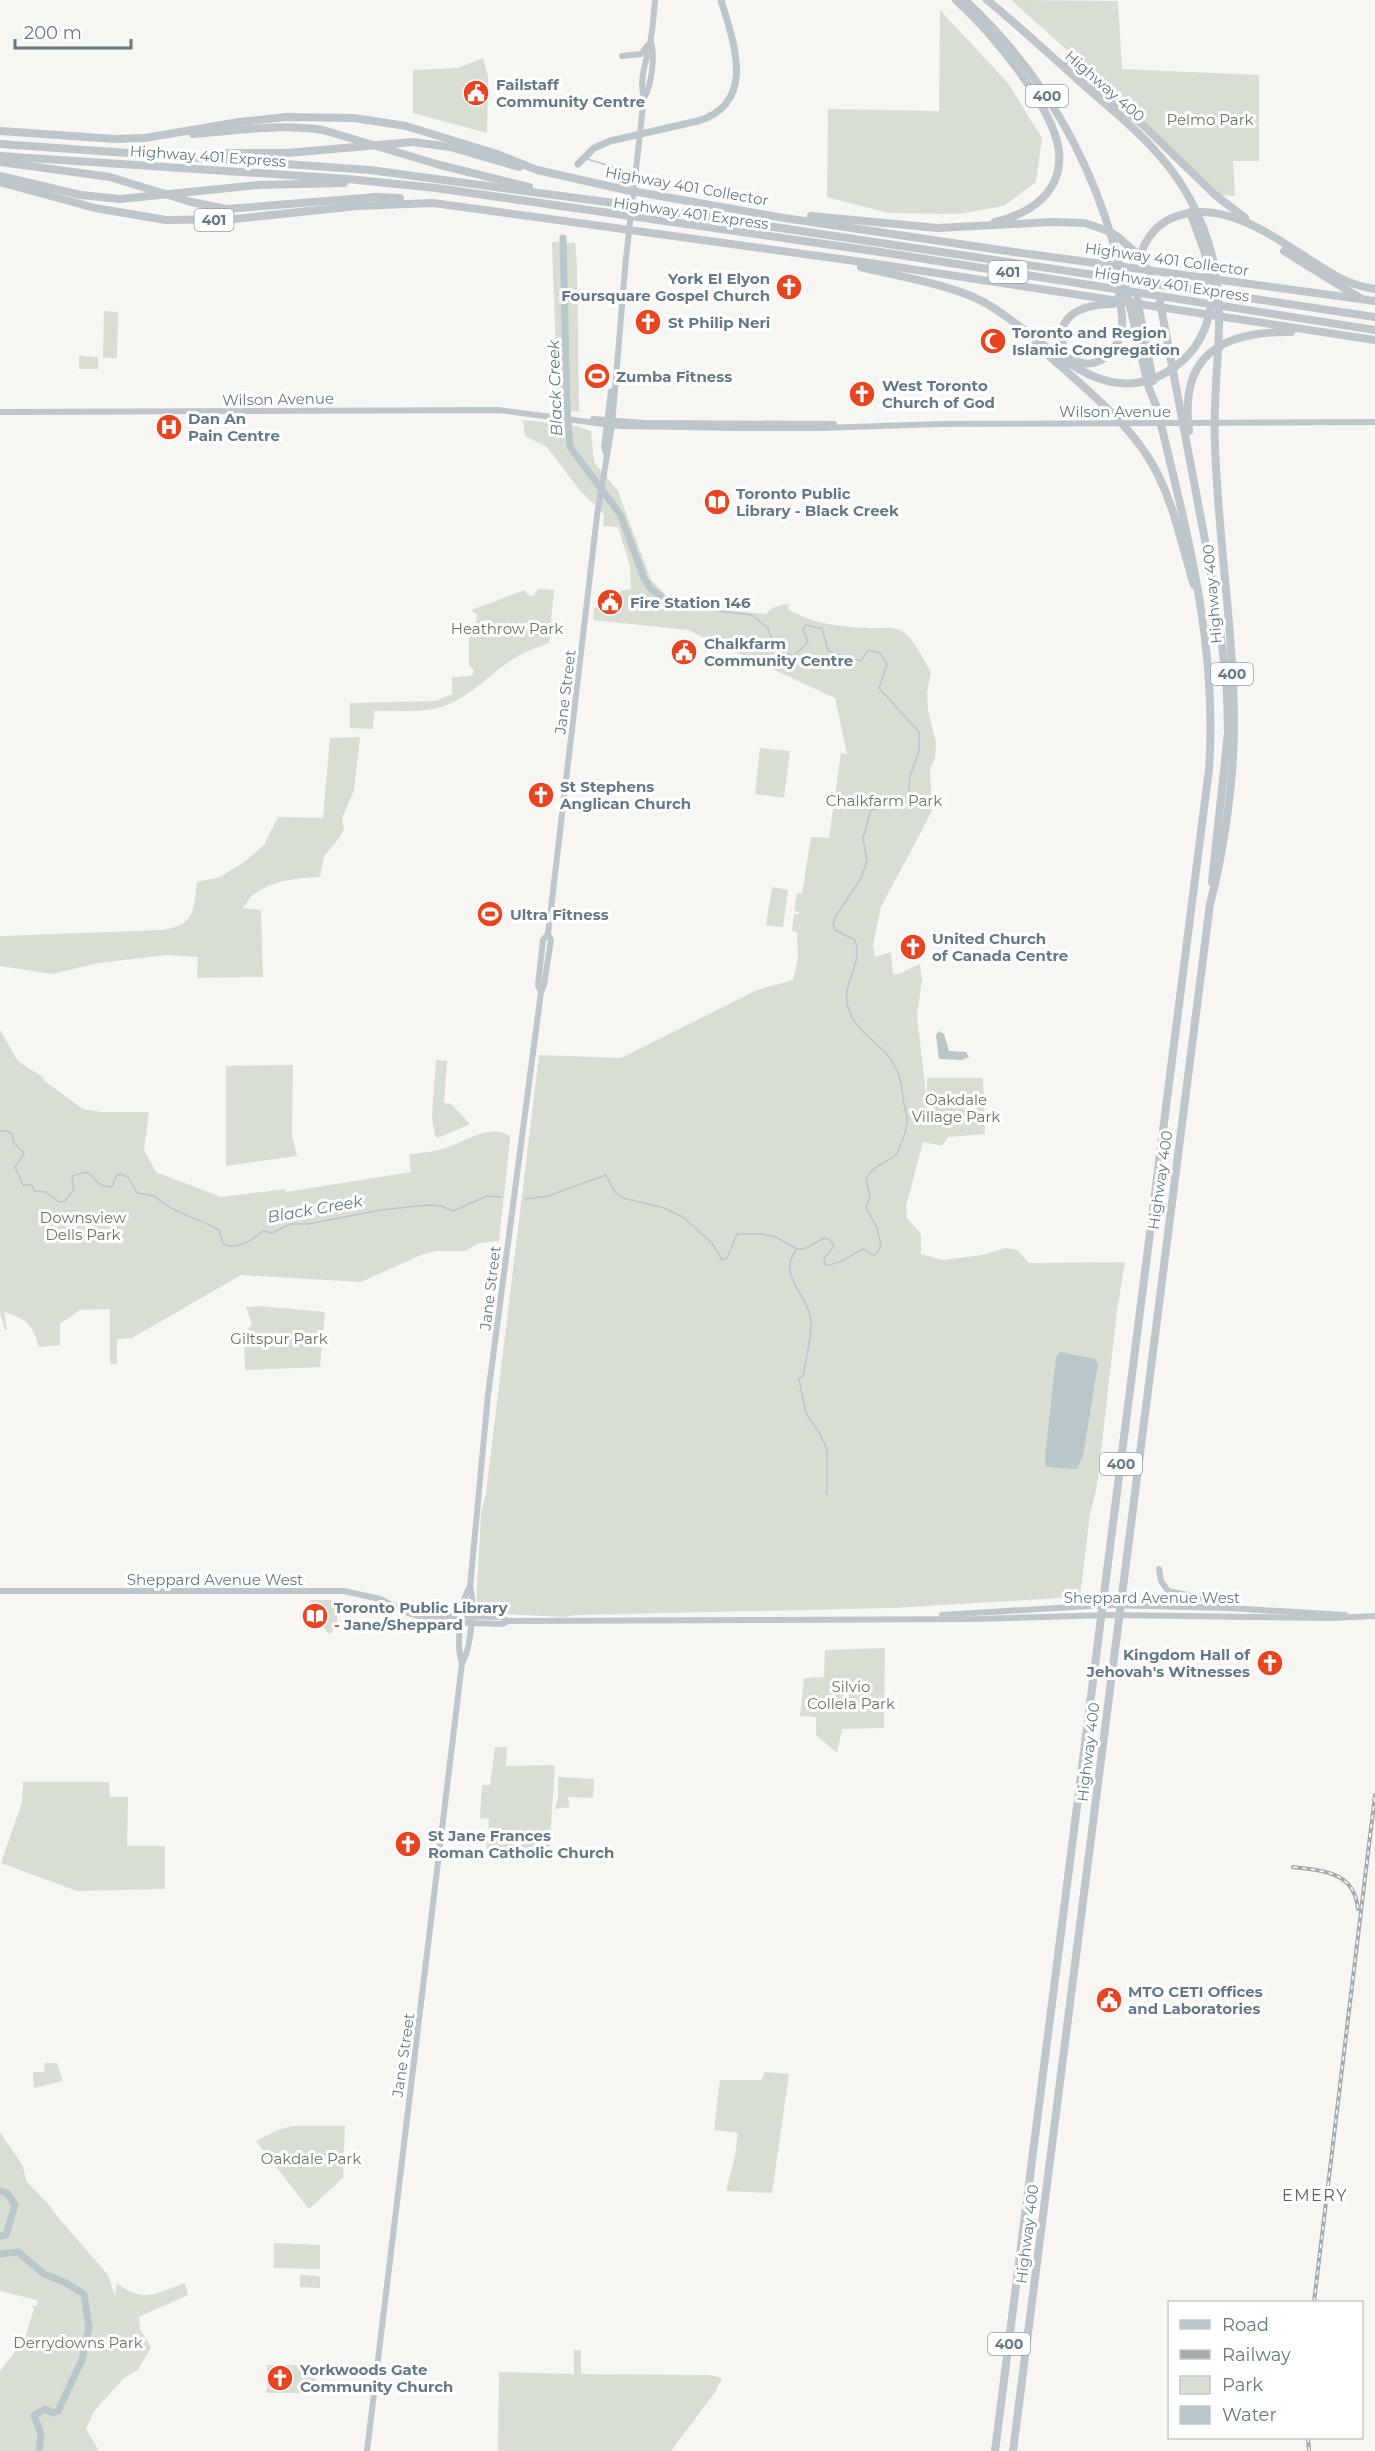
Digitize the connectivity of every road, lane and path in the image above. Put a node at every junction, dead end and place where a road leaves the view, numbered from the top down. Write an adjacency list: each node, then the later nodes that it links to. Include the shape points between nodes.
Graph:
1 (655, 0): 6 (main road, Jane Street)
2 (956, 0): 22 (highway, via 1008,58 1039,103 1059,152 1056,176 1049,191 1031,209)
3 (966, 0): 29 (highway, 400, via 1005,39 1044,90 1073,140 1108,225)
4 (987, 0): 5 (highway, Highway 400 / 400)
5 (1001, 11): 23 (highway, via 1144,126 1223,203); 25 (highway, Highway 400 / 400, via 1153,149 1190,199)
6 (651, 41): 7 (main road, via 641,54); 38 (main road, Jane Street, via 652,60 640,128)
7 (622, 56)
8 (0, 131): 9 (highway, Highway 401 Collector / 401)
9 (145, 138): 14 (highway, Highway 401 Collector / 401, via 286,117 354,118 406,126); 18 (highway, via 303,127)
10 (0, 144): 12 (highway, Highway 401 Express / 401)
11 (0, 156): 17 (highway, Highway 401 Express / 401)
12 (178, 157): 14 (highway, via 413,142 450,147); 18 (highway, Highway 401 Express / 401, via 370,170)
13 (0, 162): 19 (highway, via 110,177 190,202 227,209 376,197)
14 (537, 170): 21 (highway, Highway 401 Collector / 401, via 626,190)
15 (0, 176): 17 (highway, via 81,195 120,199 258,185)
16 (0, 182): 19 (highway, 401, via 95,208 166,220 234,219 357,206)
17 (377, 182): 32 (highway, Highway 401 Express / 401, via 887,253)
18 (552, 194): 30 (highway, Highway 401 Express / 401)
19 (433, 203): 24 (highway, 401)
20 (1200, 212): 23 (highway, via 1235,218); 27 (highway, via 1245,228); 29 (highway, via 1179,215 1157,227 1147,239 1138,262)
21 (766, 213): 22 (highway, via 904,226); 27 (highway, Highway 401 Collector / 401)
22 (984, 227): 35 (highway, via 1085,223 1118,237 1141,259 1155,286)
23 (1285, 245): 26 (highway, via 1343,280)
24 (831, 259): 28 (highway, 401); 31 (highway, via 972,297)
25 (1211, 267): 31 (highway, via 1207,324 1195,348 1179,365 1151,380 1124,384 1102,380 1077,369); 40 (highway, Highway 400 / 400, via 1220,314 1215,443 1234,728 1218,873)
26 (1375, 290)
27 (1375, 303)
28 (1144, 305): 29 (highway, via 1098,305 1077,311 1063,328 1065,352 1083,363 1103,360 1117,345); 33 (highway, 401)
29 (1131, 315): 39 (highway, Highway 400 / 400, via 1157,408)
30 (1375, 317)
31 (1011, 321): 39 (highway, via 1132,436 1160,478)
32 (1375, 330)
33 (1323, 334): 34 (highway, 401); 35 (highway, via 1257,333 1222,344 1198,367)
34 (1375, 340)
35 (1183, 408): 40 (highway, via 1222,644 1228,733)
36 (0, 412): 38 (main road, Wilson Avenue, via 498,410)
37 (1375, 422): 38 (main road, Wilson Avenue, via 855,426)
38 (609, 423): 42 (main road, Jane Street, via 549,934 543,939 538,985 541,992 488,1395)
39 (1202, 609): 52 (highway, Highway 400 / 400, via 1211,690 1209,769)
40 (1210, 904): 53 (highway, Highway 400 / 400)
41 (1159, 1569): 44 (main road, via 1161,1581 1170,1592 1208,1599)
42 (470, 1587): 48 (main road, Jane Street, via 465,1594); 49 (main road, Jane Street)
43 (0, 1591): 48 (main road, Sheppard Avenue West, via 339,1591 380,1599 425,1619 436,1616)
44 (1228, 1608): 45 (main road, Sheppard Avenue West); 47 (main road, Sheppard Avenue West, via 1079,1606)
45 (1354, 1616): 46 (main road, Sheppard Avenue West); 47 (main road, Sheppard Avenue West)
46 (1375, 1616)
47 (914, 1618): 49 (main road, Sheppard Avenue West)
48 (462, 1620): 49 (main road, Sheppard Avenue West); 50 (main road, Jane Street, via 458,1654)
49 (471, 1620): 50 (main road, Jane Street)
50 (462, 1663): 51 (main road, Jane Street)
51 (367, 2451)
52 (995, 2451)
53 (1013, 2451)

